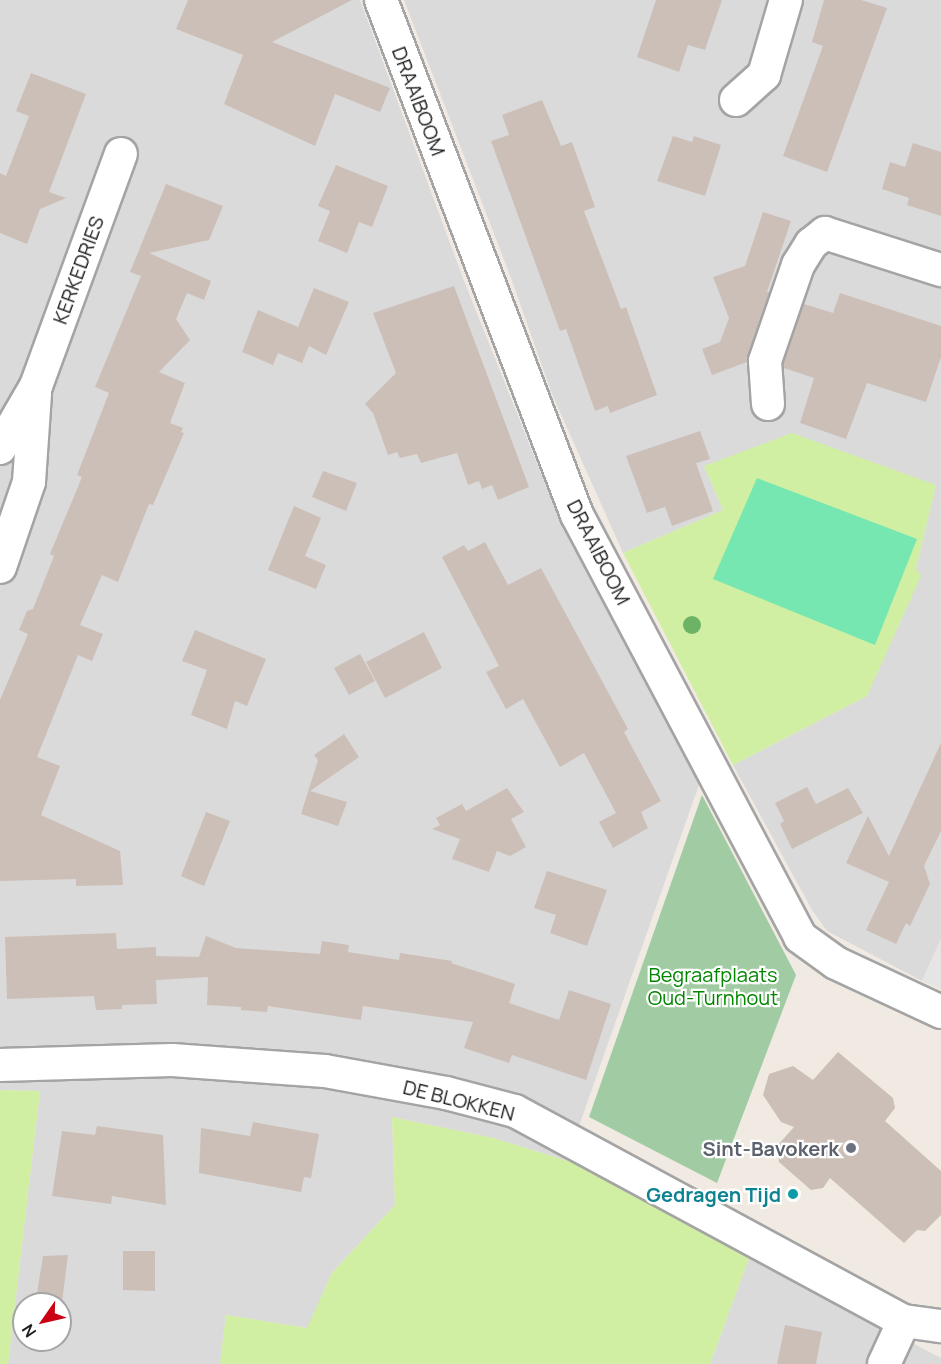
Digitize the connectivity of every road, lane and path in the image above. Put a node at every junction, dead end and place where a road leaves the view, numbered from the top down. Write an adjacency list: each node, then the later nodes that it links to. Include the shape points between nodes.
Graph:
1 (381, 0): 10 (street, DRAAIBOOM, via 577,514 800,937 836,963)
2 (786, 0): 3 (street, via 764,75)
3 (736, 100)
4 (121, 154): 6 (street, KERKEDRIES)
5 (941, 270): 7 (street, via 825,233 798,265 765,361)
6 (36, 386): 8 (street, KERKEDRIES); 9 (street, KERKEDRIES, via 29,482)
7 (768, 404)
8 (0, 447)
9 (0, 567)
10 (941, 1012)
11 (0, 1065): 12 (street, DE BLOKKEN, via 172,1060 325,1071 446,1093 514,1111)
12 (904, 1321): 13 (street); 14 (street)
13 (941, 1326)
14 (884, 1364)

